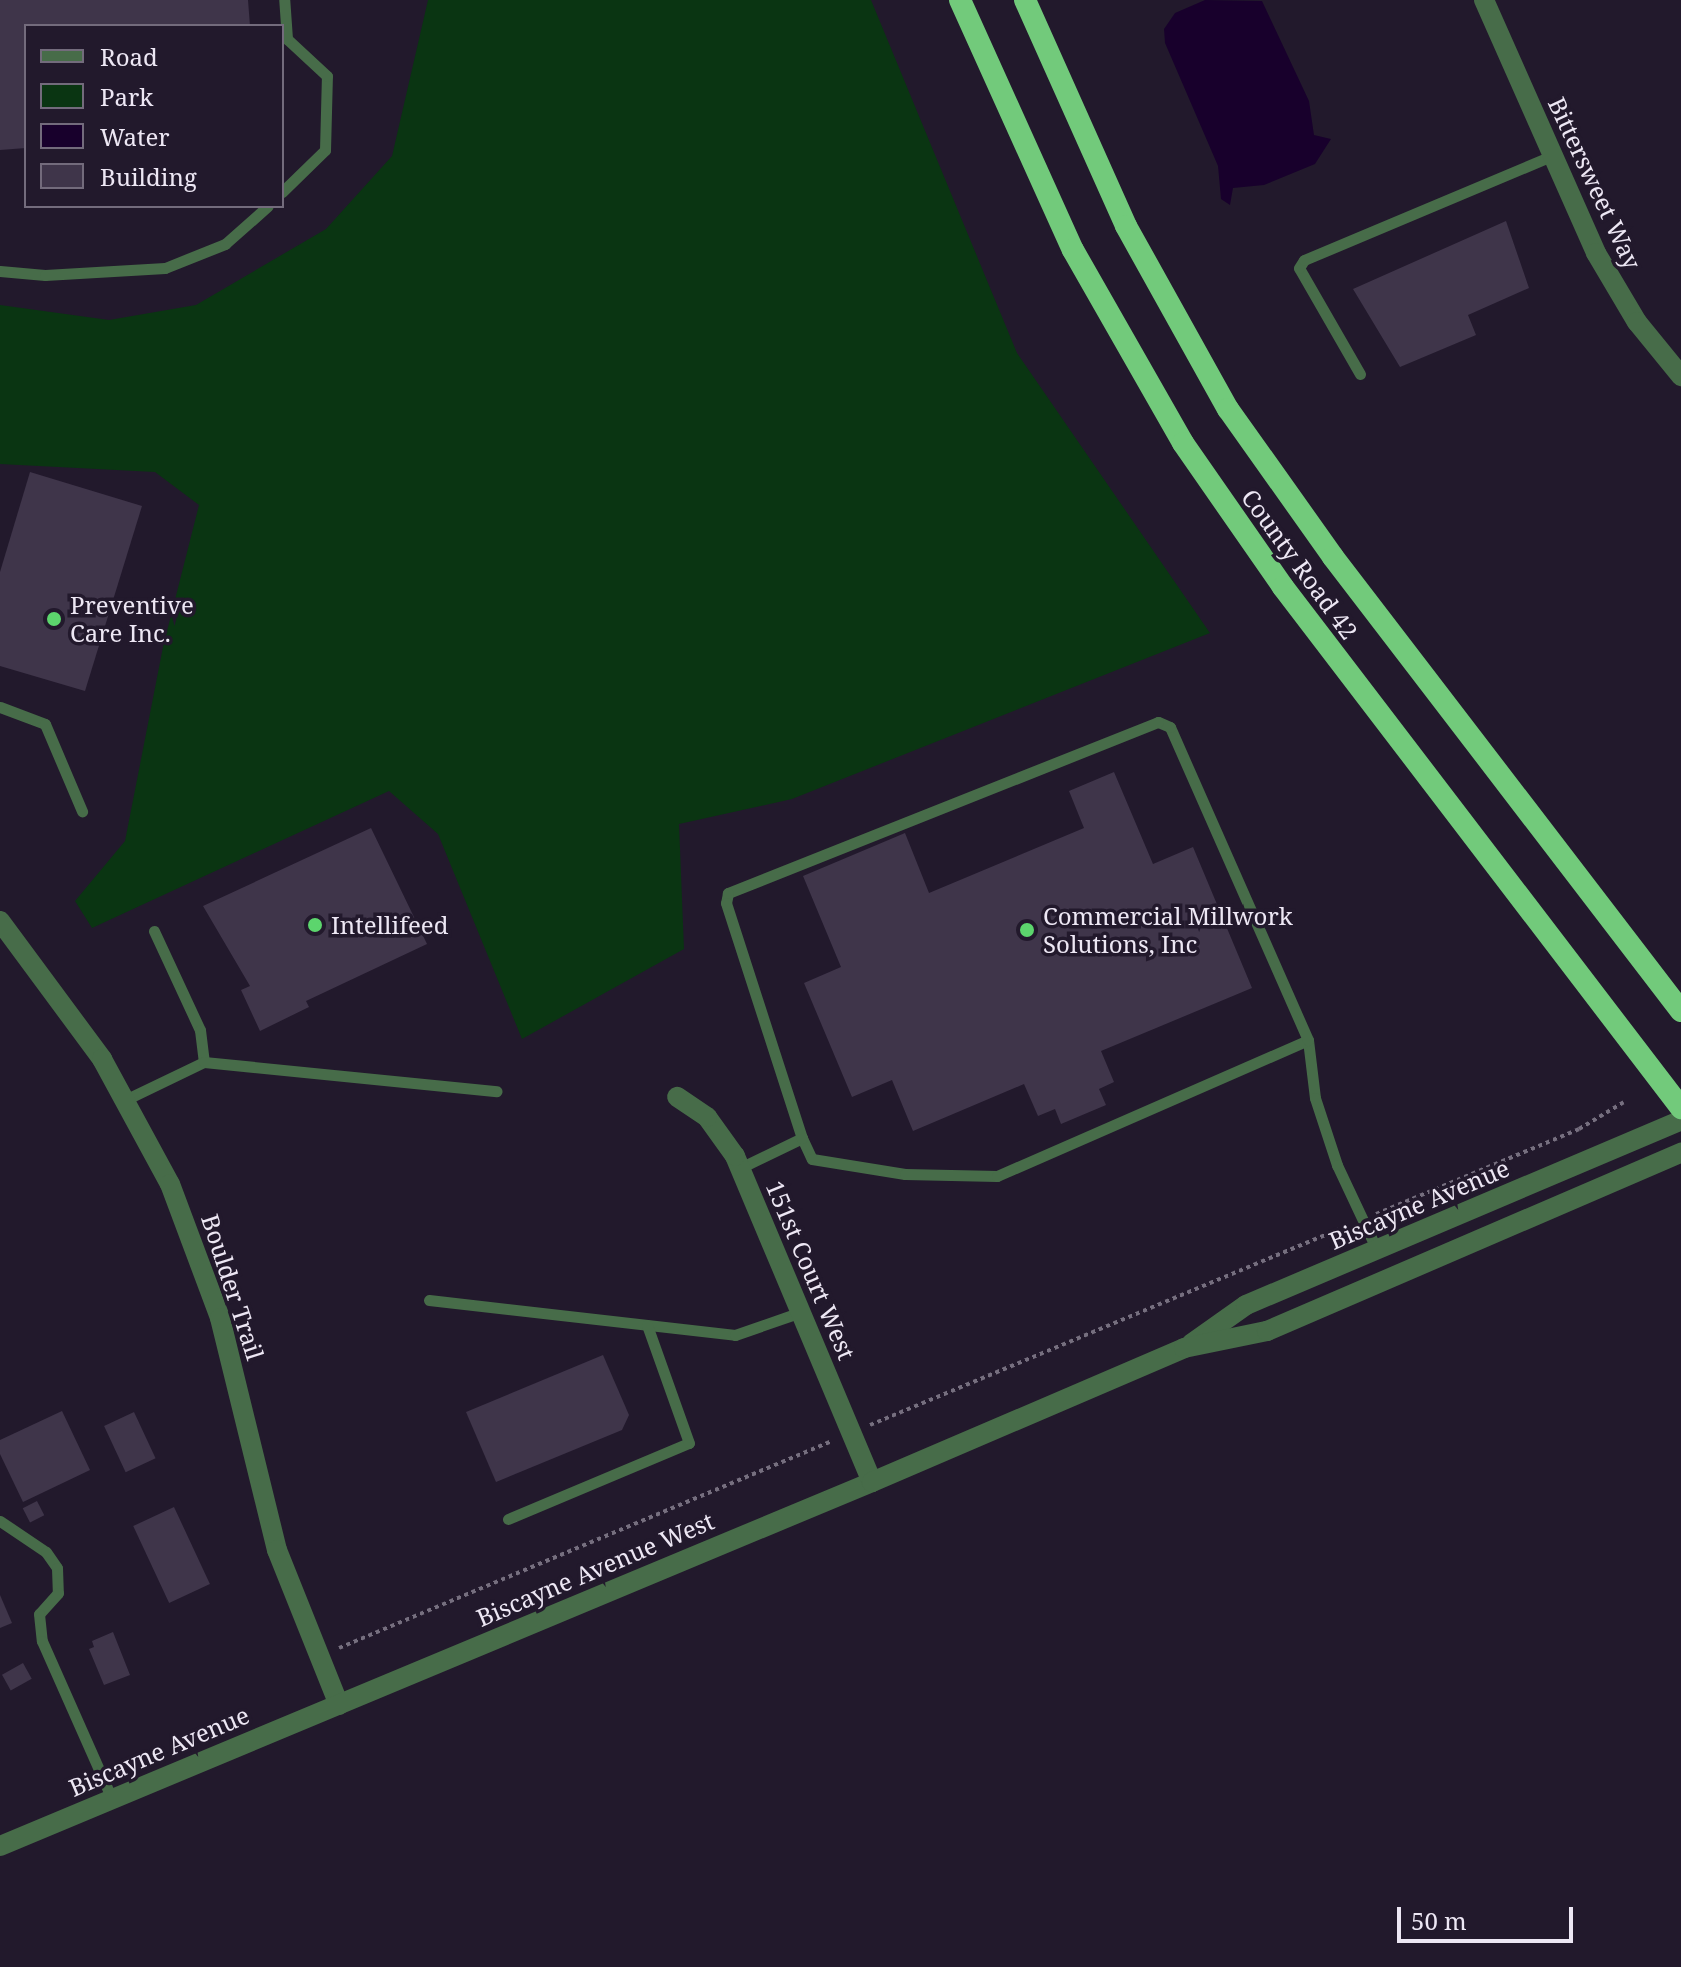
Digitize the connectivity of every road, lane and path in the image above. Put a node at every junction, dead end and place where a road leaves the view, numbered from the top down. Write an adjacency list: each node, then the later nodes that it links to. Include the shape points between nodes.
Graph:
1 (284, 0): 6 (lane, via 287,39 327,76 325,150)
2 (960, 0): 22 (highway, County Road 42, via 1073,250 1183,443 1293,600)
3 (1025, 0): 15 (highway, County Road 42, via 1126,226 1228,409 1333,557)
4 (1484, 0): 5 (street, Bittersweet Way)
5 (1552, 156): 9 (lane, via 1304,260 1299,268); 10 (street, Bittersweet Way, via 1609,278)
6 (284, 190)
7 (266, 208): 8 (lane, via 225,244 165,268 45,275)
8 (0, 271)
9 (1360, 374)
10 (1681, 376)
11 (0, 707): 12 (lane, via 45,724)
12 (82, 811)
13 (0, 921): 20 (street, Boulder Trail)
14 (154, 931): 17 (lane, via 200,1030)
15 (1681, 1011)
16 (1308, 1040): 24 (lane, via 997,1176 905,1174 812,1159); 24 (lane, via 1170,727 1158,722 728,893 726,903); 27 (lane, via 1315,1098 1337,1165)
17 (204, 1062): 18 (lane); 20 (lane)
18 (497, 1091)
19 (677, 1097): 26 (street, 151st Court West, via 707,1117)
20 (127, 1099): 37 (street, Boulder Trail, via 206,1272 277,1550)
21 (1624, 1102): 27 (path, via 1579,1129)
22 (1681, 1108)
23 (1681, 1120): 28 (street, Biscayne Avenue)
24 (802, 1138): 26 (lane)
25 (1681, 1153): 32 (street, Biscayne Avenue, via 1267,1331)
26 (740, 1168): 30 (street, 151st Court West)
27 (1365, 1219): 28 (lane); 33 (path)
28 (1377, 1250): 32 (street, Biscayne Avenue, via 1246,1305)
29 (429, 1300): 31 (lane)
30 (801, 1312): 31 (lane, via 735,1335); 33 (street, 151st Court West)
31 (647, 1325): 35 (lane, via 689,1443)
32 (1184, 1348): 34 (street, Biscayne Avenue)
33 (852, 1433): 34 (street, 151st Court West); 37 (path)
34 (872, 1482): 38 (street, Biscayne Avenue West)
35 (508, 1519)
36 (0, 1521): 39 (lane, via 46,1552 57,1568 58,1593 39,1614 42,1641)
37 (318, 1656): 38 (street, Boulder Trail)
38 (339, 1705): 39 (street, Biscayne Avenue)
39 (112, 1799): 40 (street, Biscayne Avenue)
40 (0, 1846)

